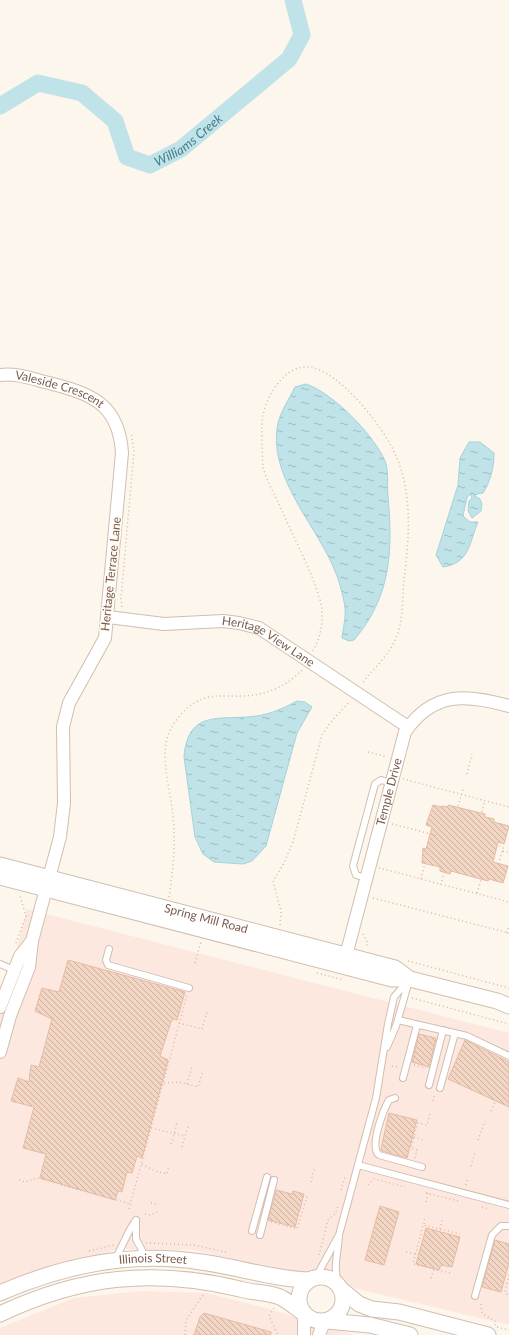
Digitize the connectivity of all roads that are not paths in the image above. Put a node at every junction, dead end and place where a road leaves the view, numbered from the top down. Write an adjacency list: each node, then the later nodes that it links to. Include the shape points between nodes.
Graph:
1 (0, 375): 2 (street, Valeside Crescent, via 26,376 78,390 96,400)
2 (114, 417): 3 (street, Heritage Terrace Lane, via 121,435 122,453)
3 (108, 617): 5 (street, Heritage View Lane, via 164,624 239,623 259,628); 8 (street, Heritage Terrace Lane, via 105,638 69,703 63,727 64,815)
4 (509, 706): 5 (street, Temple Drive, via 481,699 454,698 430,706)
5 (408, 727): 11 (street, Temple Drive, via 401,744)
6 (0, 864): 8 (street, Spring Mill Road)
7 (0, 877): 8 (street, Spring Mill Road)
8 (48, 883): 9 (street, Heritage Terrace Lane); 11 (street, Spring Mill Road)
9 (32, 941): 13 (street, via 20,956); 22 (street, via 29,967 10,1016)
10 (109, 948): 15 (lane, via 106,960 108,965)
11 (345, 960): 14 (street, Spring Mill Road, via 392,978)
12 (0, 964): 13 (lane)
13 (14, 970): 17 (street)
14 (410, 979): 16 (street, Spring Mill Road); 18 (lane); 23 (lane, via 394,997)
15 (188, 990)
16 (509, 1006)
17 (0, 1007)
18 (398, 1020): 19 (lane); 23 (lane)
19 (417, 1025): 20 (lane); 25 (lane)
20 (443, 1030): 21 (lane); 26 (lane)
21 (455, 1033): 24 (lane); 27 (lane)
22 (0, 1052)
23 (384, 1054): 29 (lane, via 376,1098)
24 (509, 1056)
25 (403, 1078)
26 (429, 1085)
27 (440, 1088)
28 (395, 1098): 30 (lane, via 389,1100 384,1110 374,1145 376,1152)
29 (358, 1165): 33 (lane); 37 (lane)
30 (422, 1167)
31 (267, 1177): 35 (lane)
32 (274, 1180): 36 (lane)
33 (509, 1205)
34 (509, 1226): 43 (lane, via 501,1226 492,1235)
35 (252, 1231)
36 (260, 1235)
37 (339, 1235): 40 (lane); 41 (lane, via 339,1247 334,1263)
38 (146, 1258): 39 (street, Illinois Street); 39 (lane, via 136,1239 136,1220 128,1230); 40 (street, Illinois Street, via 188,1260 287,1279)
39 (115, 1260): 42 (street, Illinois Street, via 44,1275)
40 (312, 1278): 41 (street, via 328,1278); 44 (street, via 300,1291 299,1305)
41 (340, 1287): 46 (street, via 343,1302 341,1309); 47 (street, via 360,1304 372,1309)
42 (0, 1292)
43 (475, 1296)
44 (303, 1313): 45 (street, Illinois Street, via 281,1297 202,1281 152,1277 108,1280 61,1289); 46 (street); 48 (street)
45 (0, 1314)
46 (323, 1326): 49 (street, via 370,1325)
47 (492, 1331)
48 (304, 1335)
49 (410, 1335)

